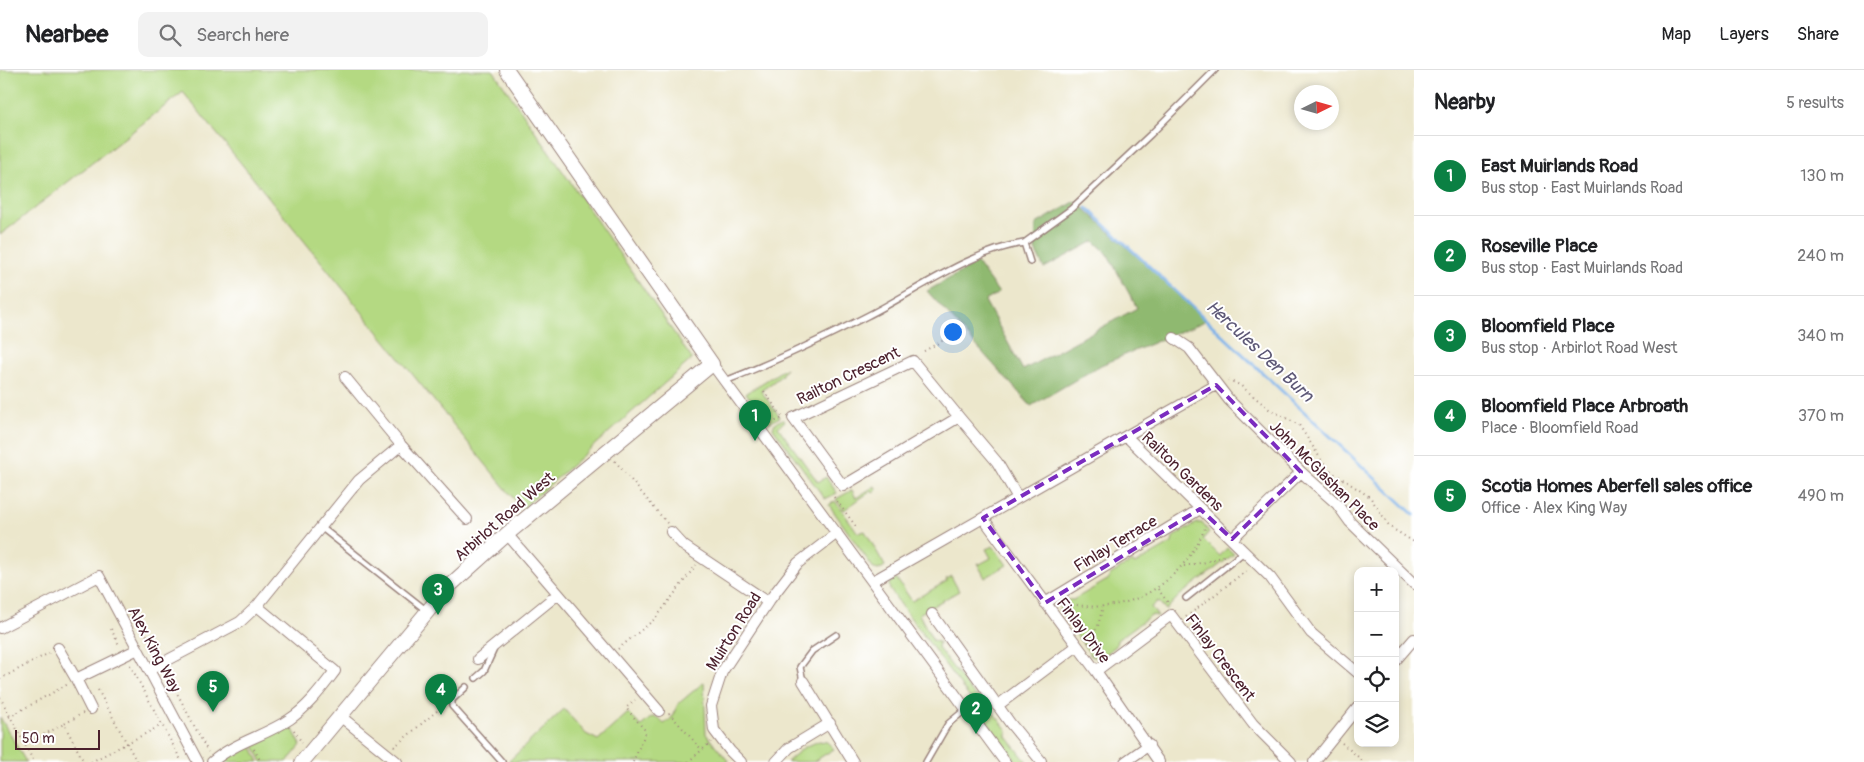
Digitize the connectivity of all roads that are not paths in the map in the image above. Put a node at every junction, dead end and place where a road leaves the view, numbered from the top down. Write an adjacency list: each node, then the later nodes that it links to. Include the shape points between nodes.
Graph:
1 (507, 70): 6 (main road)
2 (1215, 70): 3 (lane, via 1071,209)
3 (1024, 243): 4 (lane); 8 (lane, via 1007,246 934,278 867,316)
4 (1030, 262)
5 (1174, 338): 9 (street, John McGlashan Place, via 1189,348)
6 (712, 364): 8 (street); 21 (main road, Arbirlot Road West)
7 (345, 378): 12 (street)
8 (725, 380): 20 (street)
9 (1216, 384): 11 (street); 13 (street, John McGlashan Place)
10 (959, 417): 10 (street, Railton Crescent, via 842,486 793,418 913,361); 14 (street, Railton Crescent, via 997,462)
11 (1126, 436): 14 (street, Railton Gardens); 15 (street, Railton Gardens)
12 (401, 445): 17 (street); 18 (street, via 359,480)
13 (1301, 472): 22 (street); 24 (street, John McGlashan Place, via 1337,504 1350,522)
14 (1018, 498): 16 (street, Railton Gardens)
15 (1200, 509): 22 (street, Railton Gardens); 28 (street, Finlay Terrace)
16 (983, 518): 23 (street, Railton Gardens); 28 (street, Finlay Drive)
17 (467, 519)
18 (322, 528): 29 (street); 30 (lane)
19 (671, 532): 27 (street, via 684,546)
20 (837, 533): 23 (street); 27 (street, Muirton Road, via 798,564)
21 (507, 534): 25 (street); 30 (main road, Arbirlot Road West, via 447,588)
22 (1238, 546): 26 (lane); 42 (street, Railton Gardens, via 1270,577 1311,634)
23 (873, 581): 50 (street)
24 (1414, 584)
25 (558, 594): 35 (street); 51 (street)
26 (1186, 598)
27 (768, 602): 62 (street, Muirton Road, via 722,672 711,706 714,730)
28 (1045, 603): 37 (street, Finlay Drive)
29 (257, 606): 41 (street, via 240,622); 57 (street, via 335,671 310,704 289,720 228,748)
30 (428, 611): 53 (main road, Arbirlot Road West)
31 (932, 614): 48 (street)
32 (0, 628): 38 (street, Alex King Way, via 99,576)
33 (836, 635): 46 (lane, via 804,658 800,667)
34 (1414, 639): 39 (street)
35 (496, 644): 40 (street); 44 (lane, via 484,671)
36 (58, 648): 45 (street)
37 (1078, 648): 43 (street, Finlay Drive); 48 (street)
38 (138, 649): 41 (street, Alex King Way); 45 (street)
39 (1398, 657)
40 (478, 658)
41 (149, 670): 59 (street, Alex King Way)
42 (1354, 670)
43 (1096, 671): 55 (street, Finlay Drive); 69 (street, Finlay Crescent, via 1171,615 1253,724)
44 (476, 678)
45 (76, 679): 49 (street)
46 (803, 681): 54 (street)
47 (466, 687): 61 (lane, via 451,703)
48 (997, 706): 58 (street)
49 (91, 709)
50 (966, 709): 65 (lane, via 948,724); 66 (street)
51 (659, 712)
52 (1354, 712): 70 (street)
53 (340, 716): 56 (main road, Arbirlot Road West); 60 (street)
54 (830, 723): 63 (street, via 789,748); 64 (street)
55 (1149, 745): 67 (street); 68 (street, Finlay Drive)
56 (306, 757)
57 (213, 761)
58 (1041, 761)
59 (198, 762)
60 (397, 762)
61 (502, 762)
62 (741, 762)
63 (776, 762)
64 (853, 762)
65 (926, 762)
66 (1005, 762)
67 (1125, 762)
68 (1159, 762)
69 (1291, 762)
70 (1314, 762)

